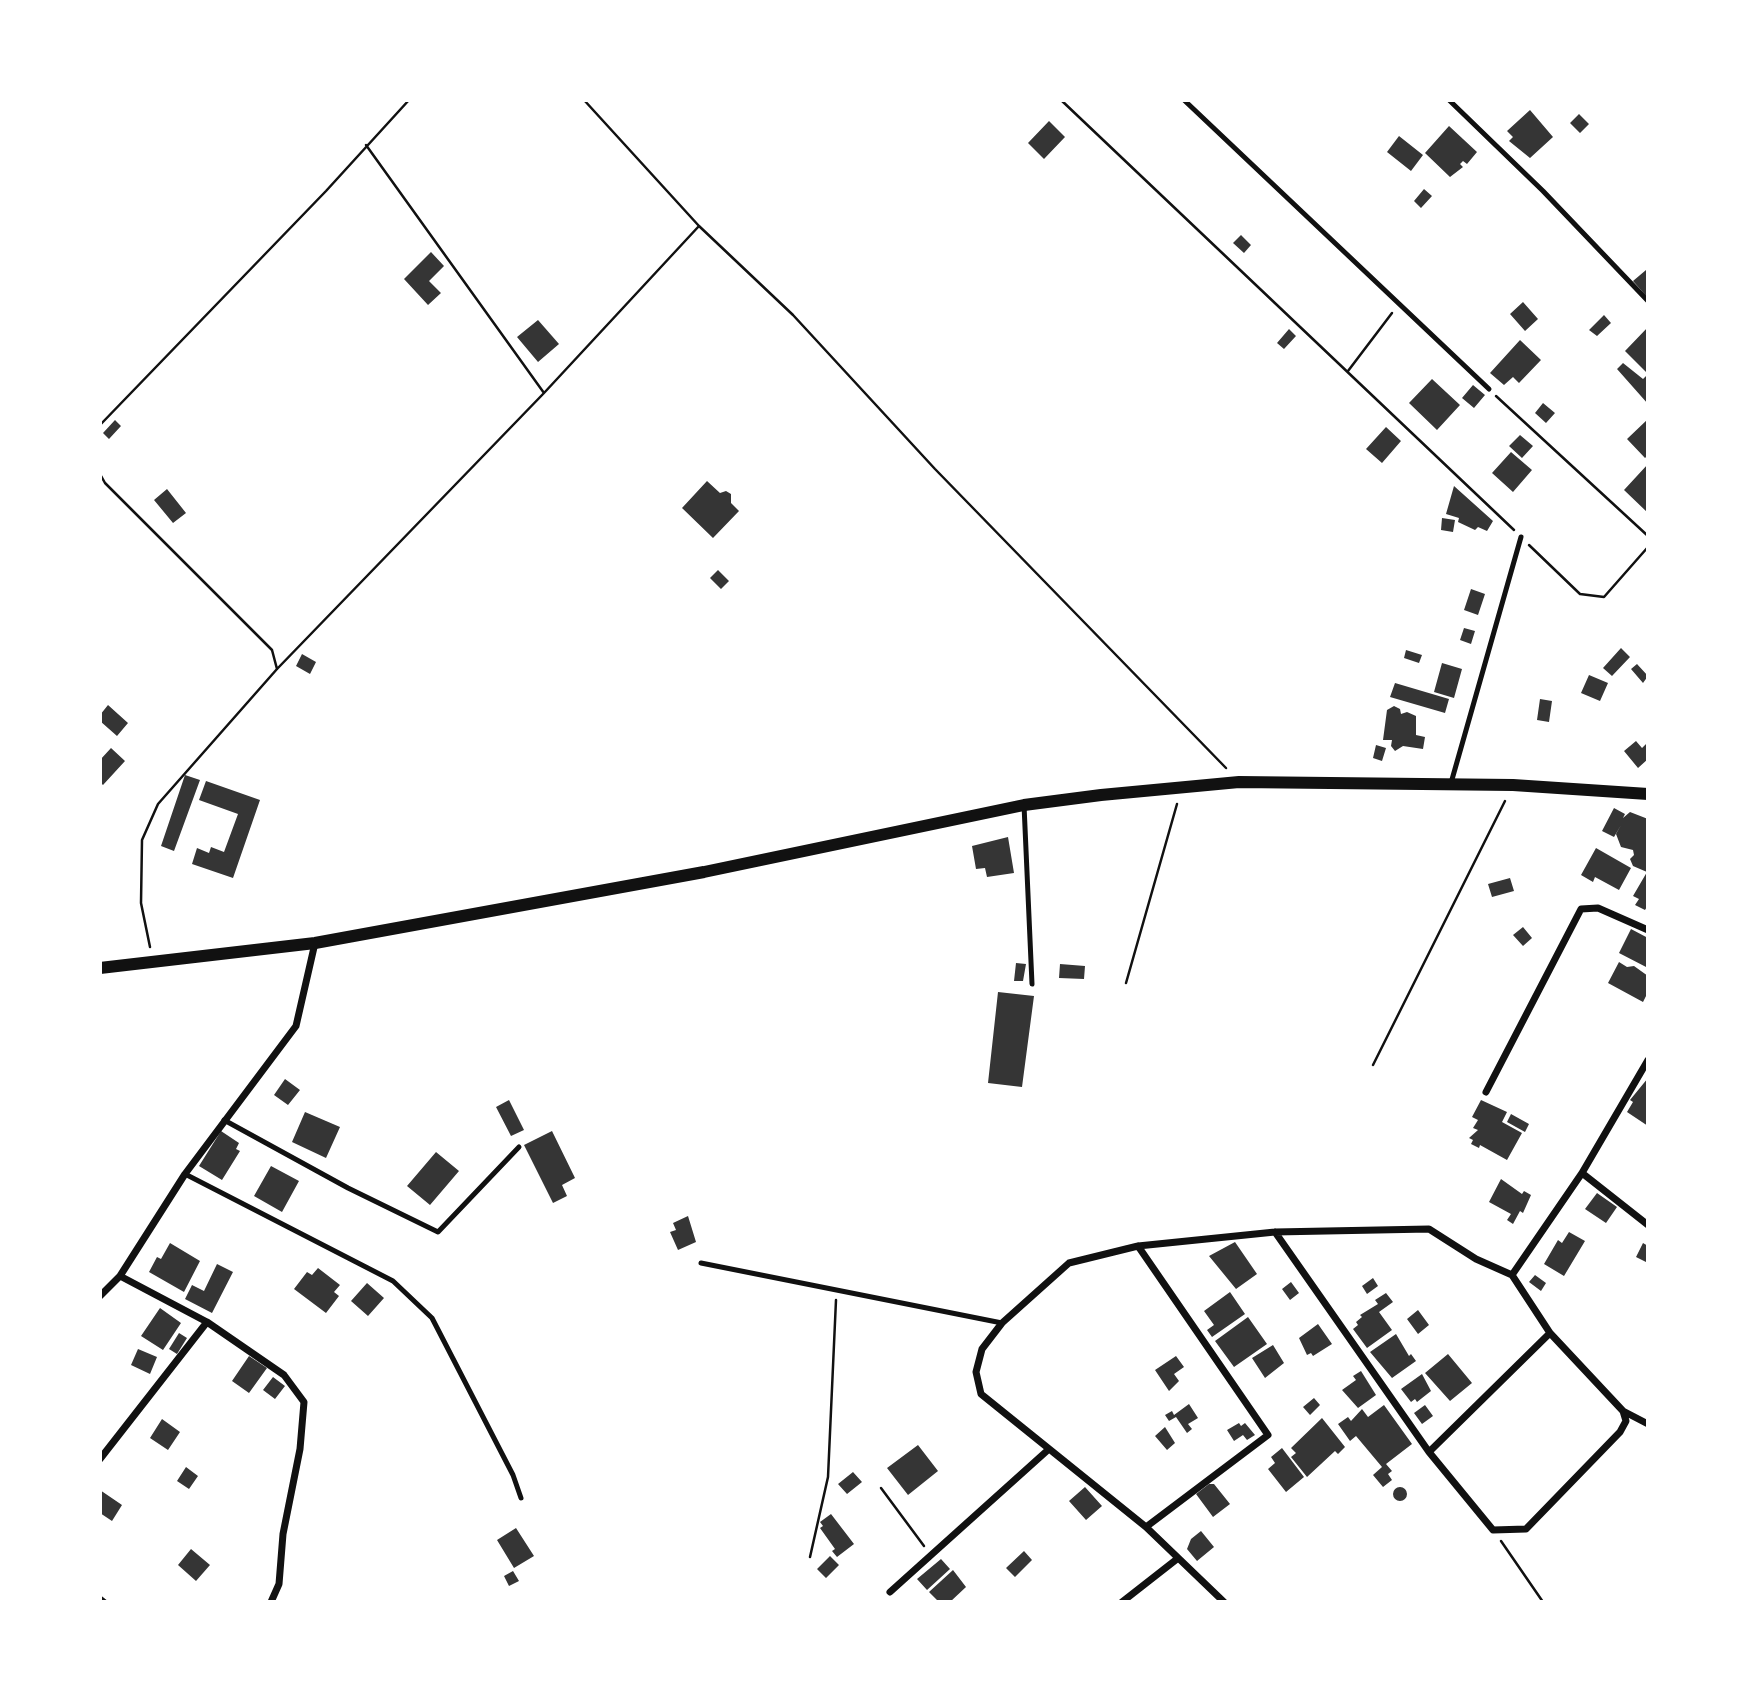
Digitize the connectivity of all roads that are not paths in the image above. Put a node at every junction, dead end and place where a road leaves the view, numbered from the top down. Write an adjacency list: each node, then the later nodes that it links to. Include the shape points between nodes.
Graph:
1 (1184, 100): 4 (lane)
2 (1448, 100): 3 (lane, via 1544,191)
3 (1648, 301)
4 (1489, 388)
5 (1521, 537): 6 (lane)
6 (1450, 786): 7 (street, via 1513,785); 8 (street, via 1239,782)
7 (1648, 794)
8 (1024, 805): 10 (street, via 704,872); 12 (lane)
9 (1648, 930): 14 (street, via 1598,908 1581,909)
10 (315, 943): 11 (street); 15 (street, via 296,1026)
11 (100, 968)
12 (1032, 984)
13 (1648, 1063): 17 (street)
14 (1486, 1092)
15 (224, 1120): 16 (lane, via 438,1232); 18 (street)
16 (519, 1147)
17 (1582, 1173): 19 (street); 23 (street)
18 (185, 1174): 24 (street); 34 (lane, via 393,1281 432,1318)
19 (1648, 1225)
20 (1275, 1232): 21 (street); 23 (street, via 1429,1229); 32 (street)
21 (1138, 1246): 27 (street, via 1069,1263); 35 (street, via 1268,1435)
22 (701, 1263): 27 (lane)
23 (1512, 1275): 28 (street)
24 (120, 1276): 25 (street); 26 (street)
25 (100, 1296)
26 (207, 1322): 33 (street); 40 (street, via 284,1375 304,1402 279,1584)
27 (1002, 1324): 31 (street, via 982,1349 976,1372 981,1394)
28 (1550, 1333): 29 (street); 32 (street)
29 (1623, 1411): 30 (street); 32 (street, via 1626,1421 1620,1432 1526,1530 1493,1530)
30 (1648, 1424)
31 (1049, 1449): 35 (street); 37 (street)
32 (1429, 1452)
33 (100, 1458)
34 (521, 1497)
35 (1146, 1527): 36 (street)
36 (1177, 1559): 41 (street); 42 (street)
37 (890, 1592)
38 (100, 1598): 39 (lane)
39 (105, 1602)
40 (271, 1602)
41 (1122, 1602)
42 (1224, 1602)

